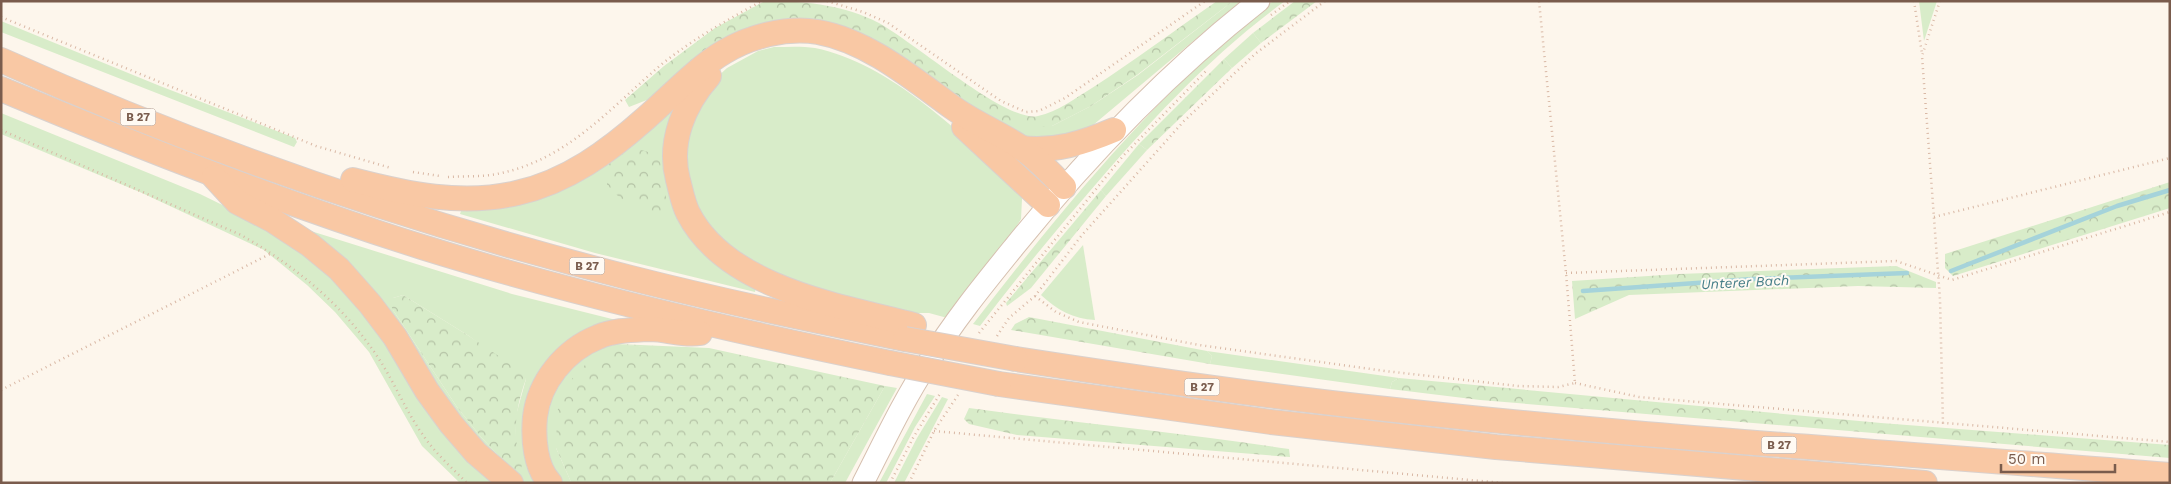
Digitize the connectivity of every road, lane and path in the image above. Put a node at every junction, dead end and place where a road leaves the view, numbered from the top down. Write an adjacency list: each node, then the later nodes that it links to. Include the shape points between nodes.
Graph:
1 (762, 1): 21 (path, via 713,28 663,64 592,128 552,154 496,174 447,177)
2 (827, 1): 3 (path, via 888,23 1001,101 1026,112 1039,111 1065,98)
3 (1205, 1)
4 (1290, 1): 9 (path)
5 (1325, 1): 30 (path, via 1255,54 1184,121 1082,235)
6 (1539, 1): 28 (path)
7 (1914, 1): 11 (path)
8 (1940, 1): 11 (path)
9 (1263, 10): 16 (main road, via 1208,43)
10 (1, 17): 20 (path, via 316,146)
11 (1922, 56): 26 (path)
12 (1, 60): 19 (highway, B 27)
13 (1212, 66): 32 (path, via 1123,156)
14 (1, 89): 22 (highway, B 27)
15 (1, 130): 27 (path, via 241,235)
16 (1114, 130): 17 (highway, via 1061,148); 23 (main road)
17 (1022, 148): 19 (highway, via 965,116 895,65 852,43 818,32 797,31 771,34 723,52 606,151 573,172 518,193 470,199 446,198 326,173); 23 (highway)
18 (2170, 158): 26 (path)
19 (276, 170): 34 (highway, B 27, via 452,227 629,278 716,299)
20 (399, 170)
21 (409, 172)
22 (211, 174): 33 (highway, B 27, via 432,250); 42 (highway, via 237,202 272,220 339,269 395,337 451,424 476,453)
23 (1064, 187): 24 (main road)
24 (1048, 205): 34 (highway, via 957,121 890,74 848,51 817,41 797,39 772,42 738,54 722,64 687,105 679,126 676,173 688,214 722,254 745,270 782,288); 44 (main road, via 928,362)
25 (2170, 212): 29 (path, via 1952,280)
26 (1934, 218): 29 (path)
27 (272, 253): 36 (path); 41 (path, via 313,284 349,318 377,356 423,435)
28 (1566, 272): 29 (path, via 1896,261); 35 (path)
29 (1938, 274): 38 (path)
30 (1035, 296): 31 (path); 35 (path, via 1056,312 1080,322 1199,345 1518,386 1558,387)
31 (1009, 318)
32 (984, 325)
33 (726, 328): 43 (highway, via 693,334 653,329 623,330 598,336 577,348 550,376 540,395 536,415 534,435 538,457); 48 (highway, B 27, bridge, via 999,384 1271,422 1496,447)
34 (909, 332): 40 (highway, B 27, bridge, via 979,353 1190,385 1388,410 1630,433)
35 (1574, 383): 38 (path, via 1638,397)
36 (1, 390)
37 (937, 398): 45 (path)
38 (1943, 424): 39 (path)
39 (2170, 442)
40 (2170, 475)
41 (467, 483)
42 (511, 483)
43 (550, 483)
44 (863, 483)
45 (890, 483)
46 (909, 483): 47 (path, via 934,431)
47 (1503, 483)
48 (1925, 483)

